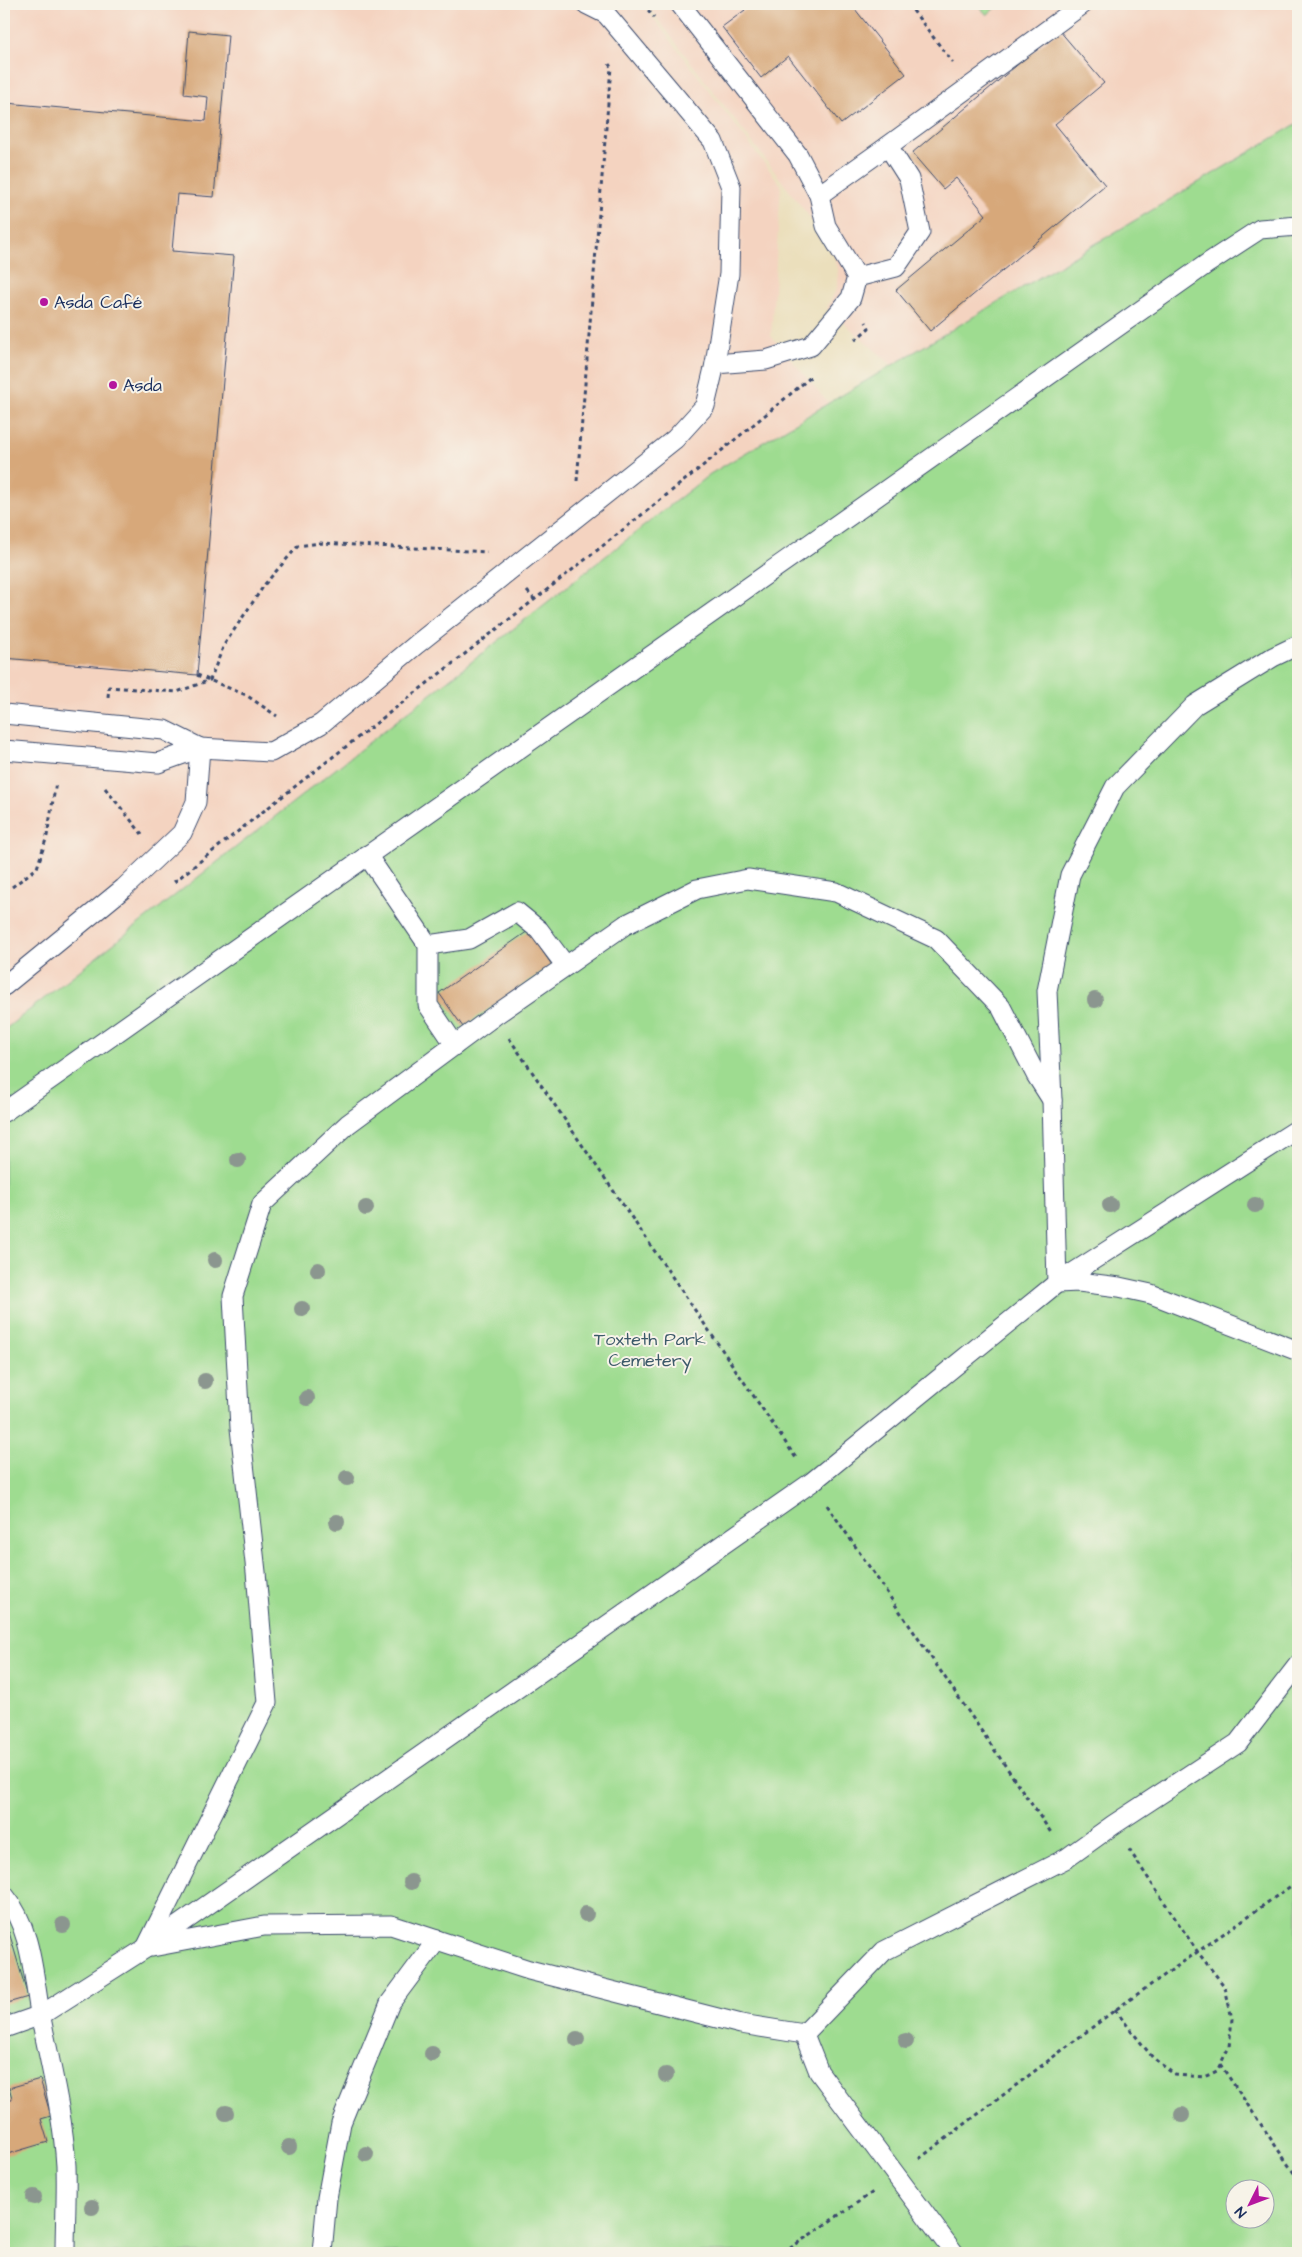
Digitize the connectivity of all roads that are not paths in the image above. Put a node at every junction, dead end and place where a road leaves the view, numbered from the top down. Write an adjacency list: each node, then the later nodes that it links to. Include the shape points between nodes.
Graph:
1 (586, 4): 8 (lane, via 606,14 712,141 731,187 729,274)
2 (680, 4): 5 (lane, via 798,155)
3 (1082, 4): 4 (lane)
4 (888, 146): 5 (lane); 7 (lane, via 909,179 920,232 896,267)
5 (819, 195): 7 (lane, via 826,226)
6 (1298, 226): 13 (lane, via 1260,229 1208,263)
7 (857, 277): 8 (lane, via 851,298 811,346 766,360)
8 (715, 364): 11 (lane, via 705,406 675,440 321,724 270,752)
9 (1298, 645): 18 (lane, via 1195,705 1115,787 1070,876 1047,991)
10 (4, 714): 11 (lane, via 164,730)
11 (200, 748): 12 (lane, via 158,763); 16 (lane, via 196,802 182,833 124,888)
12 (4, 750)
13 (366, 856): 14 (lane); 19 (lane)
14 (428, 945): 15 (lane, via 469,939 517,912 539,930); 17 (lane, via 428,1005)
15 (566, 966): 17 (lane); 18 (lane, via 625,925 697,889 748,878 836,892 936,939 1001,1007)
16 (4, 986)
17 (455, 1045): 26 (lane, via 348,1124 262,1204 233,1296 240,1428 267,1703)
18 (1052, 1100): 21 (lane)
19 (4, 1112)
20 (1298, 1129): 21 (lane)
21 (1057, 1283): 22 (lane, via 1079,1282 1151,1294); 26 (lane, via 812,1482)
22 (1298, 1351)
23 (1298, 1665): 29 (lane, via 1238,1743 1067,1858 884,1951)
24 (4, 1895): 27 (lane, via 14,1908 28,1946)
25 (437, 1940): 26 (lane, via 392,1925 264,1926); 29 (lane, via 529,1970 712,2017); 31 (lane, via 390,2003 341,2123 327,2198)
26 (146, 1948): 27 (lane)
27 (41, 2015): 28 (lane); 30 (lane, via 52,2063 66,2166)
28 (4, 2028)
29 (804, 2034): 32 (lane, via 819,2072)
30 (65, 2253)
31 (322, 2253)
32 (954, 2253)

